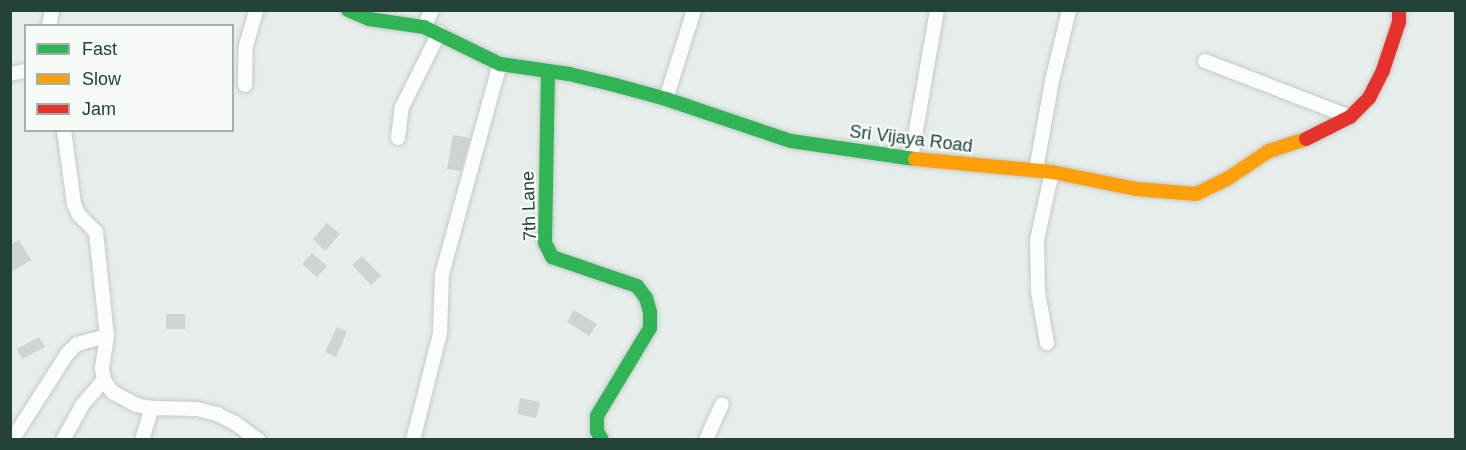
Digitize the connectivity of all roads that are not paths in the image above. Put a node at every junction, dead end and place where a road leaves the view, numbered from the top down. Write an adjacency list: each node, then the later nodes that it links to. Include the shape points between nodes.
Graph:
1 (256, 10): 14 (street, via 246,46)
2 (348, 10): 8 (street, Sri Vijaya Road)
3 (432, 10): 9 (street)
4 (694, 10): 15 (street)
5 (937, 10): 19 (street)
6 (1069, 10): 20 (street)
7 (1399, 10): 16 (street, Sri Vijaya Road, via 1399,22 1383,70 1369,99)
8 (372, 15): 9 (street, Sri Vijaya Road)
9 (424, 27): 10 (street, Sri Vijaya Road)
10 (439, 33): 12 (street, Sri Vijaya Road); 18 (street, via 402,107)
11 (1204, 61): 16 (street)
12 (500, 64): 13 (street, Sri Vijaya Road); 31 (street, via 442,274 440,333)
13 (548, 71): 15 (street, Sri Vijaya Road); 32 (street, 7th Lane, via 545,243 552,256 637,286 650,312 650,328 597,416 597,431)
14 (245, 85)
15 (666, 99): 19 (street, Sri Vijaya Road, via 791,141)
16 (1350, 117): 21 (street, Sri Vijaya Road, via 1308,138 1269,151 1196,194 1137,189)
17 (63, 132): 22 (street, via 74,204 96,232)
18 (398, 138)
19 (911, 159): 20 (street, Sri Vijaya Road)
20 (1036, 170): 21 (street, Sri Vijaya Road)
21 (1052, 172): 23 (street, via 1037,240 1038,292)
22 (107, 336): 24 (street); 27 (street, via 77,344 67,354)
23 (1047, 343)
24 (104, 380): 26 (street, via 123,399); 28 (street, via 83,404)
25 (722, 404): 33 (street)
26 (152, 408): 29 (street); 30 (street, via 197,409 216,414)
27 (12, 440)
28 (63, 440)
29 (142, 440)
30 (258, 440)
31 (413, 440)
32 (602, 440)
33 (706, 440)

